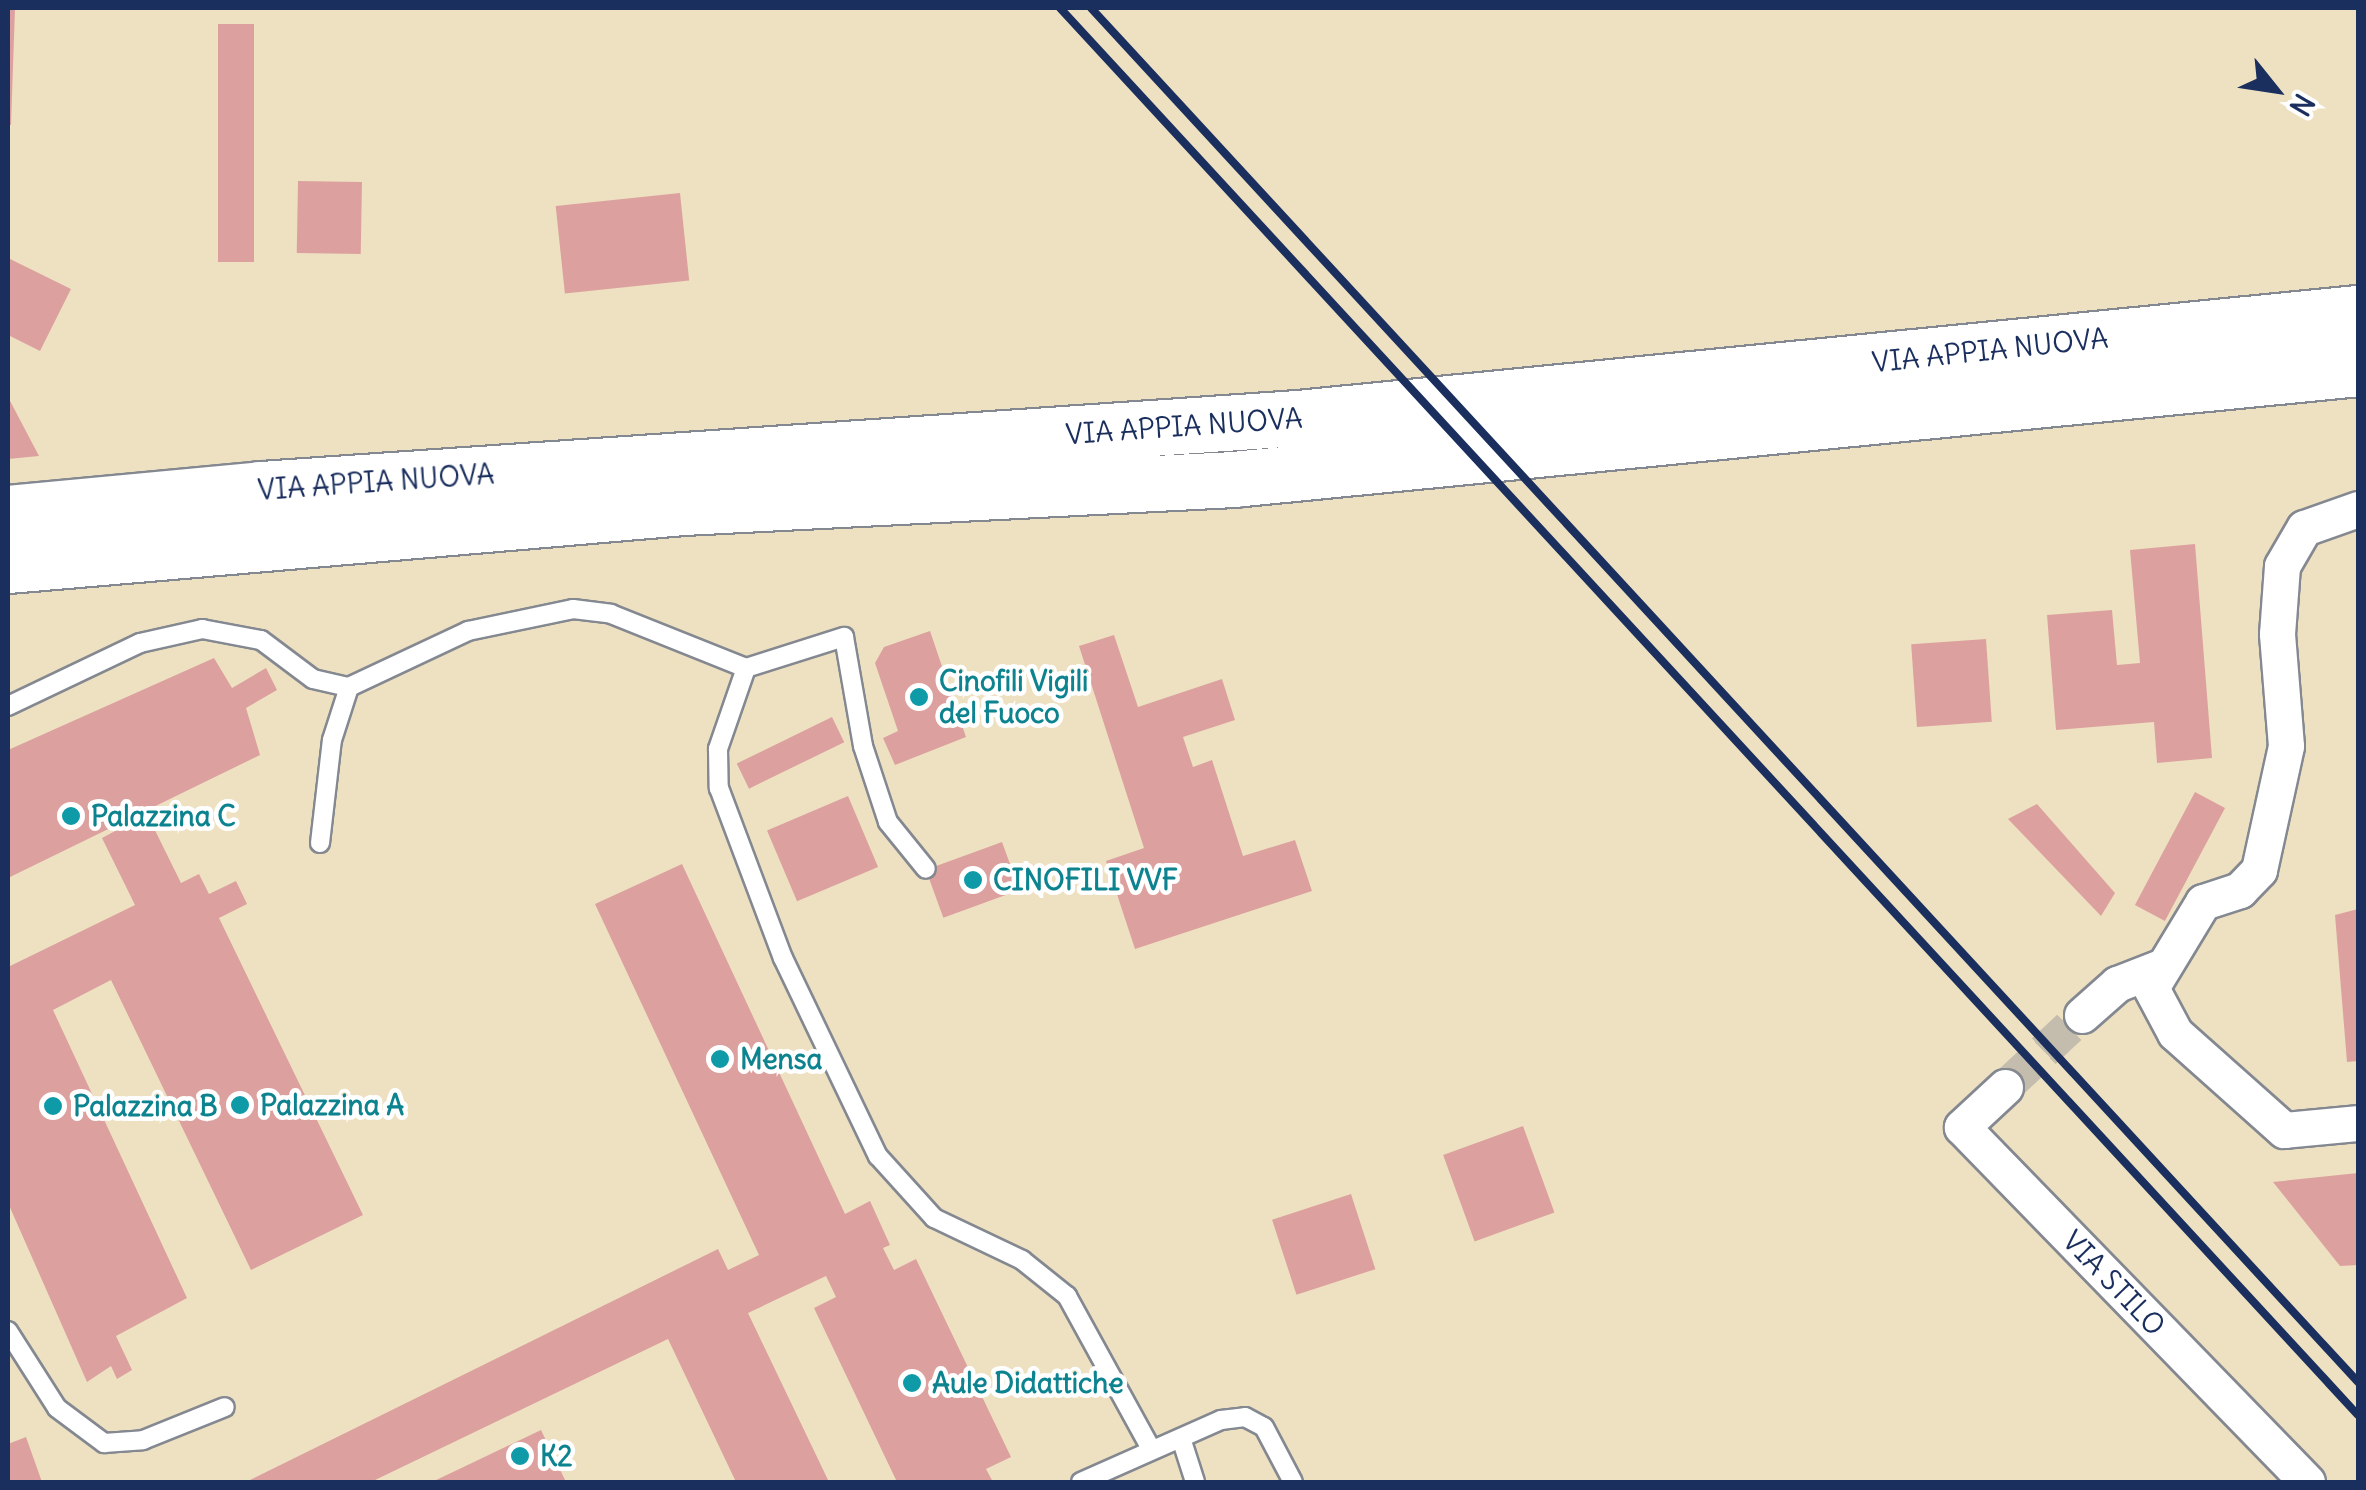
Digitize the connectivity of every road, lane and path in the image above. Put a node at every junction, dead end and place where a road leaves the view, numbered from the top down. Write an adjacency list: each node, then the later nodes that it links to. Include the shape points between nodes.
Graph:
1 (2358, 313): 4 (main road, VIA APPIA NUOVA, via 1298,418 260,489)
2 (2358, 368): 5 (main road, VIA APPIA NUOVA, via 1232,479 683,507)
3 (2358, 509): 11 (street, via 2304,528 2282,566 2277,634 2286,746 2258,870 2240,890 2203,902)
4 (8, 513)
5 (8, 565)
6 (746, 668): 7 (lane, via 611,614 573,609 526,614 455,636); 10 (lane, via 844,637 862,746 883,808 900,845); 18 (lane, via 718,749 720,788 783,958 878,1156 934,1218 1022,1260 1067,1296)
7 (349, 687): 8 (lane, via 312,679 261,640 202,629 140,644); 9 (lane, via 332,740)
8 (8, 706)
9 (320, 843)
10 (926, 870)
11 (2158, 968): 12 (street, via 2117,984); 14 (street, via 2151,995 2167,1024 2284,1130)
12 (2082, 1015)
13 (2005, 1087): 22 (street, VIA STILO, via 1962,1126)
14 (2358, 1123)
15 (8, 1331): 16 (lane, via 57,1408 104,1443 143,1440)
16 (225, 1407)
17 (1181, 1438): 18 (lane); 20 (lane); 21 (lane, via 1232,1418 1256,1420 1273,1438)
18 (1151, 1449): 19 (lane)
19 (1082, 1482)
20 (1196, 1482)
21 (1293, 1482)
22 (2307, 1482)

